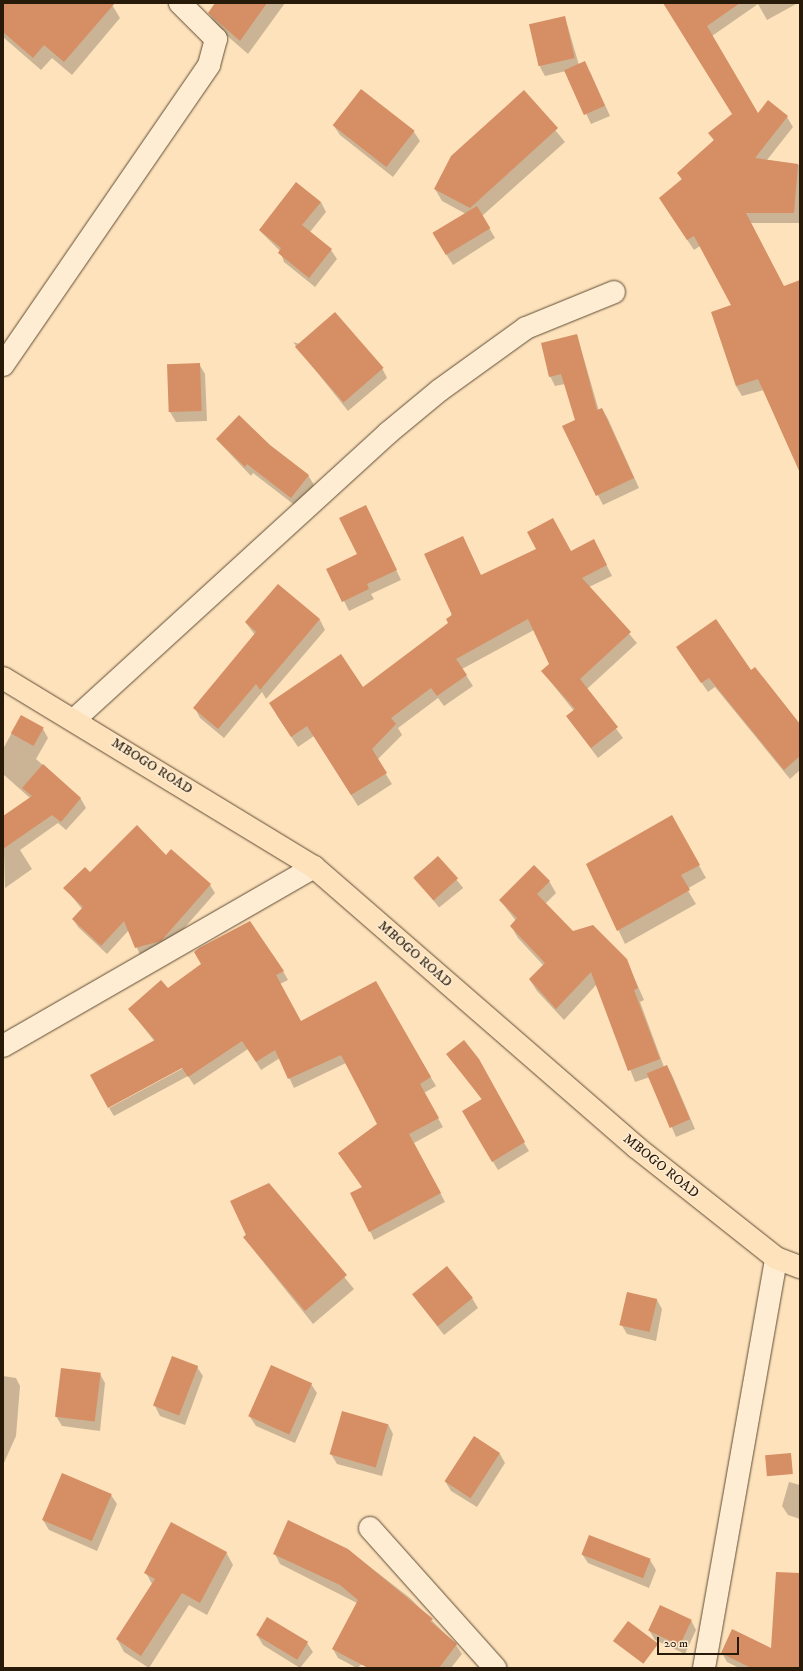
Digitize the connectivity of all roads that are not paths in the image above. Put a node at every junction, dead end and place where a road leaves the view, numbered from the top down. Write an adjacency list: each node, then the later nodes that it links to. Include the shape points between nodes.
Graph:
1 (180, 3): 3 (street, via 216,39 209,65)
2 (614, 292): 5 (street, via 526,328 440,390 388,433)
3 (3, 365)
4 (3, 678): 5 (main road, MBOGO ROAD)
5 (75, 719): 6 (main road, MBOGO ROAD)
6 (314, 867): 7 (street); 8 (main road, MBOGO ROAD, via 636,1147)
7 (3, 1046)
8 (776, 1258): 9 (main road, MBOGO ROAD); 12 (street)
9 (800, 1267)
10 (370, 1528): 11 (street)
11 (495, 1668)
12 (704, 1668)

